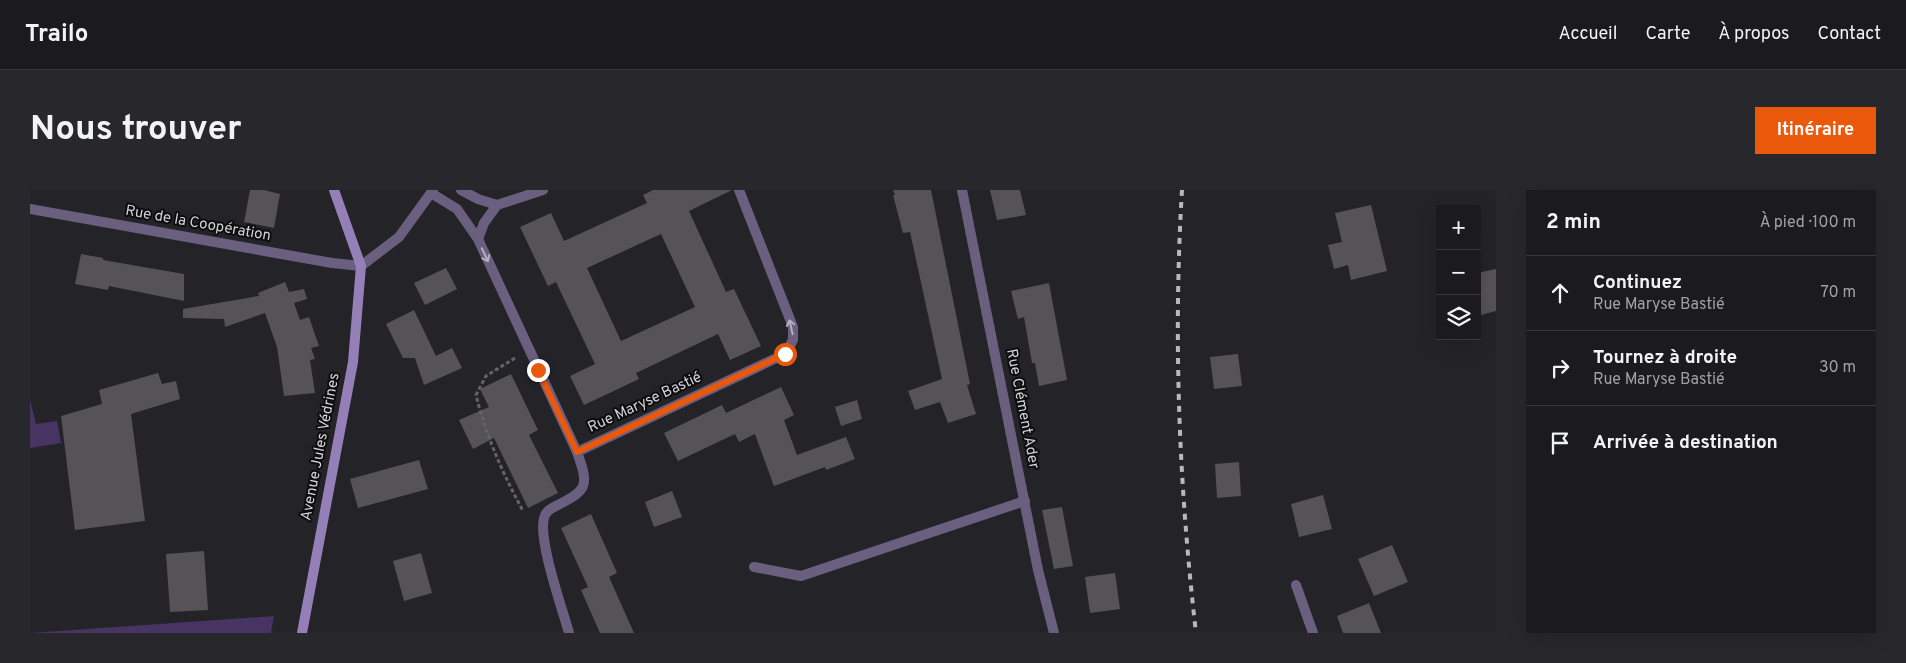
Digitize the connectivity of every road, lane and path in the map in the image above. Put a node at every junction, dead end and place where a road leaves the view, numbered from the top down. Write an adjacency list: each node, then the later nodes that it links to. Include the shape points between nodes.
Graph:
1 (334, 190): 10 (main road)
2 (461, 190): 7 (street, via 478,200)
3 (543, 190): 7 (street)
4 (739, 190): 12 (street, Rue Maryse Bastié, one-way to 4, via 785,354 794,340 793,327)
5 (962, 190): 13 (street, Rue Clément Ader)
6 (432, 192): 9 (street, Rue Maryse Bastié, via 457,209); 10 (street, via 399,237)
7 (497, 205): 9 (street, via 484,223)
8 (30, 209): 10 (street, Rue de la Coopération)
9 (478, 239): 12 (street, Rue Maryse Bastié, one-way to 12)
10 (361, 266): 17 (main road, Avenue Jules Védrines, via 353,362)
11 (520, 356): 14 (path, via 486,376 476,395 506,479)
12 (577, 452): 18 (street, via 585,481 582,490 549,510 543,519 545,546)
13 (1025, 501): 15 (street, via 800,576); 19 (street, Rue Clément Ader)
14 (523, 511)
15 (754, 567)
16 (1296, 585): 20 (street)
17 (302, 633)
18 (570, 633)
19 (1054, 633)
20 (1313, 633)

